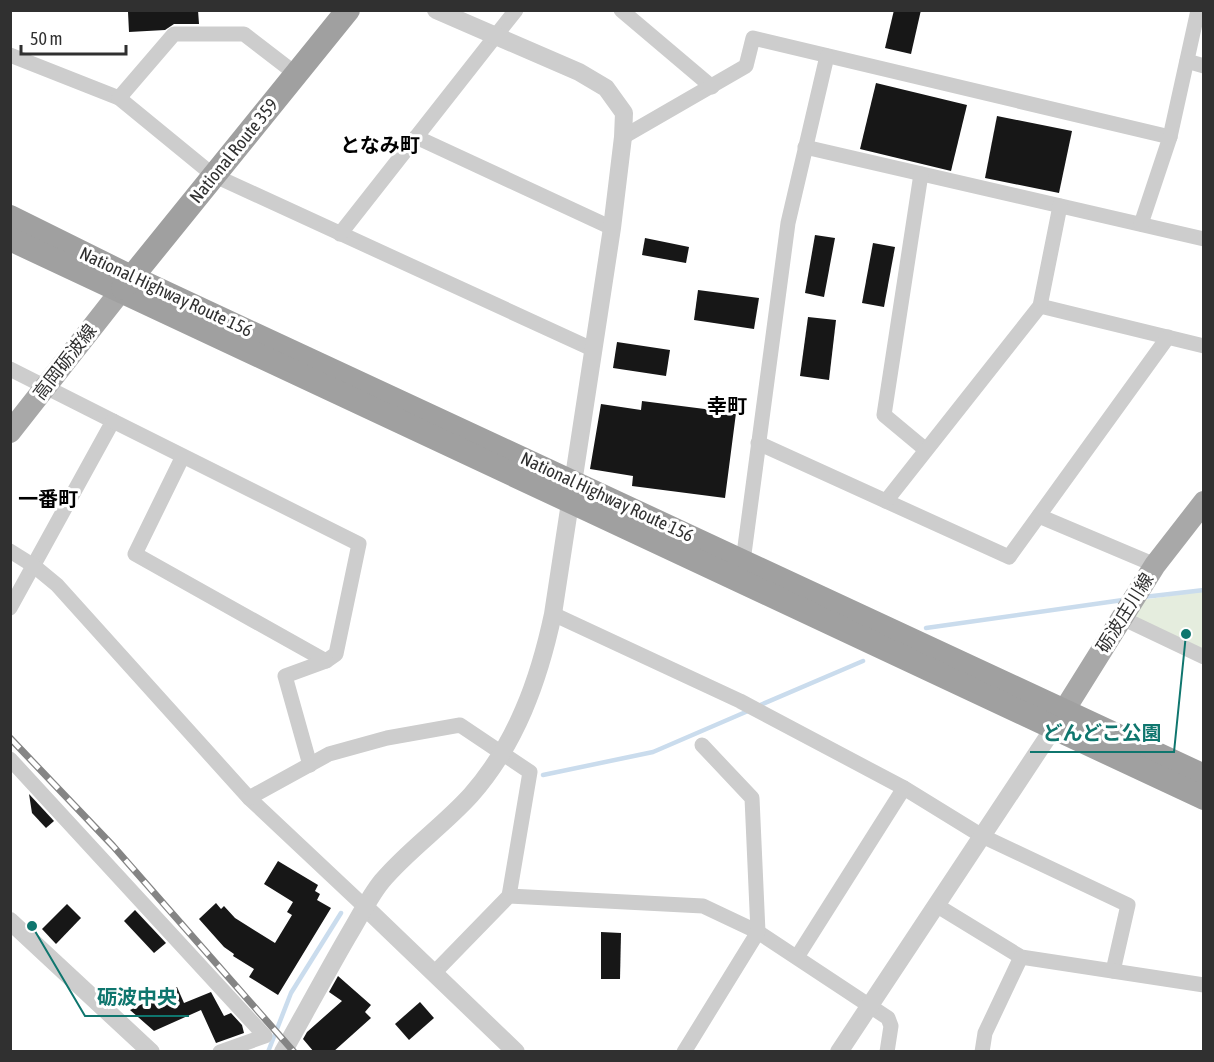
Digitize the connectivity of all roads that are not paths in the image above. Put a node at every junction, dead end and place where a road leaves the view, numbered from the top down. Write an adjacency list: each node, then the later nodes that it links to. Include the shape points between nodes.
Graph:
1 (348, 10): 11 (highway, National Route 359)
2 (436, 10): 6 (street)
3 (516, 10): 6 (street)
4 (621, 10): 12 (street)
5 (1198, 10): 9 (street)
6 (496, 37): 14 (street); 15 (street, via 579,72 606,88 624,113)
7 (10, 55): 13 (street)
8 (827, 56): 12 (street, via 753,38 746,66); 16 (street); 17 (street)
9 (1187, 61): 10 (street); 16 (street)
10 (1203, 66)
11 (297, 74): 13 (street, via 244,34 174,34); 19 (highway, National Route 359)
12 (712, 87): 15 (street)
13 (119, 98): 19 (street)
14 (416, 137): 23 (street); 24 (street)
15 (623, 137): 23 (street)
16 (1170, 137): 22 (street)
17 (805, 147): 18 (street); 36 (street, via 788,223)
18 (921, 174): 20 (street); 37 (street, via 884,415)
19 (213, 176): 24 (street); 27 (highway, National Route 359)
20 (1060, 206): 22 (street); 28 (street)
21 (10, 217): 27 (highway, National Highway Route 156)
22 (1141, 224): 26 (street)
23 (612, 228): 31 (street)
24 (340, 234): 31 (street)
25 (10, 239): 27 (highway, National Highway Route 156)
26 (1203, 239)
27 (125, 284): 33 (main road, 高岡砺波線); 39 (highway, National Highway Route 156)
28 (1040, 306): 29 (street); 37 (street)
29 (1168, 337): 30 (street); 42 (street)
30 (1203, 346)
31 (592, 349): 39 (street)
32 (10, 369): 33 (street)
33 (45, 386): 34 (street); 35 (main road, 高岡砺波線)
34 (113, 421): 38 (street); 45 (street)
35 (10, 432)
36 (758, 443): 40 (street); 46 (street)
37 (926, 450): 40 (street)
38 (183, 456): 51 (street, via 359,544 336,654); 51 (street, via 135,554)
39 (571, 490): 46 (highway, National Highway Route 156); 48 (street)
40 (886, 501): 42 (street, via 1009,557)
41 (1203, 502): 44 (main road, 砺波庄川線)
42 (1039, 516): 44 (street)
43 (10, 551): 45 (street)
44 (1155, 565): 49 (main road, 砺波庄川線)
45 (34, 566): 47 (street); 59 (street, via 57,585)
46 (741, 572): 52 (highway, National Highway Route 156)
47 (10, 608)
48 (553, 614): 54 (street, via 531,692); 58 (street, via 740,701)
49 (1122, 618): 50 (street); 52 (main road, 砺波庄川線)
50 (1203, 657)
51 (326, 661): 56 (street, via 285,676)
52 (1058, 720): 57 (highway, National Highway Route 156); 60 (highway, National Highway Route 156); 61 (street)
53 (702, 745): 66 (street, via 752,798)
54 (503, 752): 56 (street, via 460,725 387,738 329,754); 62 (street, via 530,772); 64 (street, via 471,795 382,882)
55 (10, 759): 74 (street, via 265,1036)
56 (310, 765): 59 (street)
57 (1203, 776)
58 (904, 788): 61 (street); 67 (street)
59 (249, 798): 64 (street)
60 (1203, 798)
61 (982, 836): 63 (street); 69 (street, via 1128,905)
62 (509, 896): 66 (street, via 704,906); 70 (street)
63 (936, 905): 68 (street); 72 (street)
64 (365, 908): 70 (street); 75 (street)
65 (10, 921): 73 (street)
66 (758, 932): 67 (street); 77 (street)
67 (797, 957): 72 (street)
68 (1021, 957): 69 (street); 80 (street, via 985,1033)
69 (1113, 971): 71 (street)
70 (435, 972): 76 (street)
71 (1203, 985)
72 (870, 1005): 78 (street); 79 (street, via 888,1018 891,1026)
73 (151, 1052)
74 (220, 1052)
75 (283, 1052)
76 (516, 1052)
77 (684, 1052)
78 (839, 1052)
79 (887, 1052)
80 (981, 1052)

